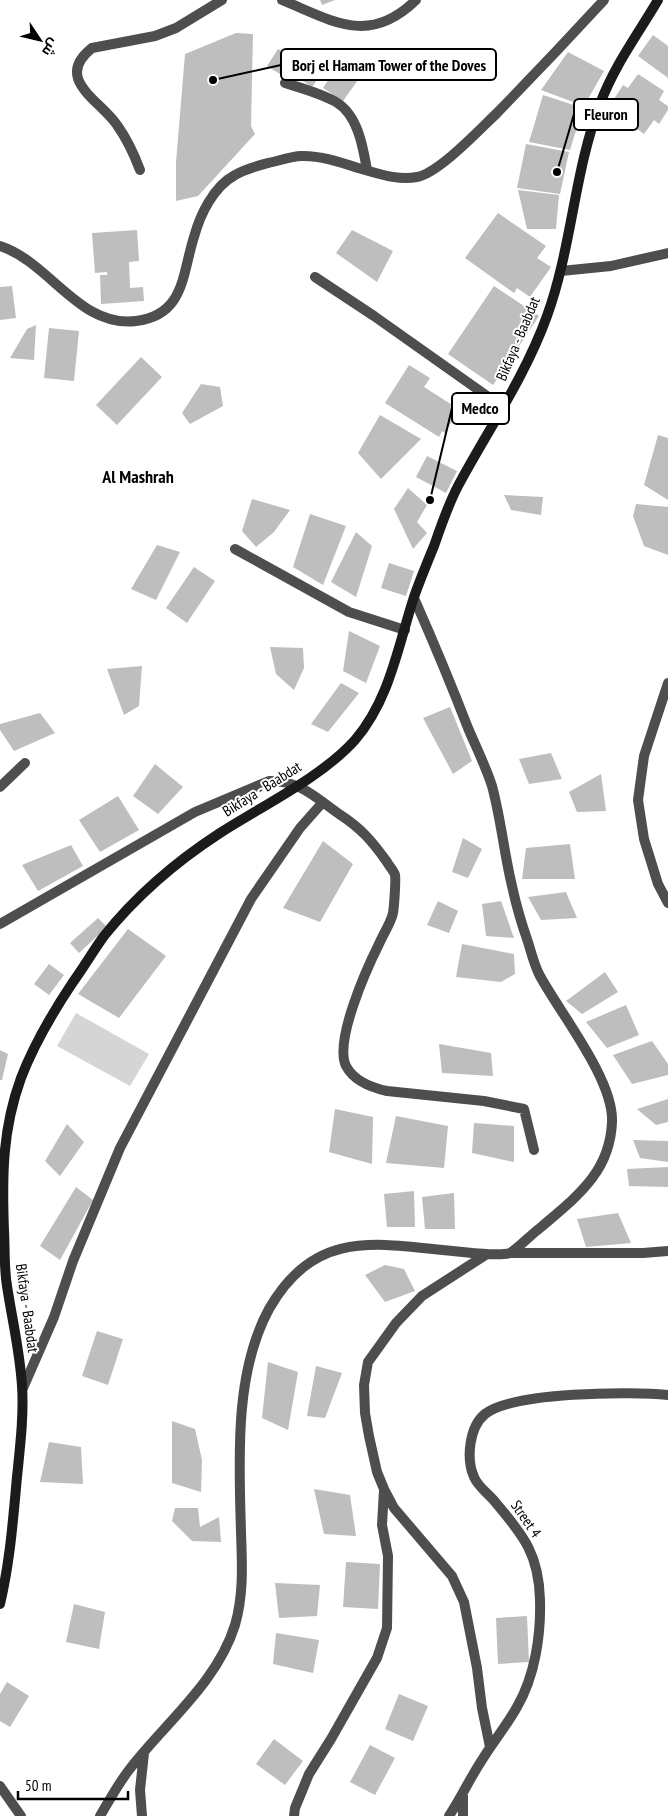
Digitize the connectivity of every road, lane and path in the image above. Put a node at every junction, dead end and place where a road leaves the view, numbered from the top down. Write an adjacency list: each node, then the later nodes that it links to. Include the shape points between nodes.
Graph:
1 (222, 0): 7 (street, via 155,36 92,48 78,64 79,84 116,123)
2 (282, 0): 3 (street, via 333,22 369,26 388,21)
3 (416, 0)
4 (604, 0): 8 (street, via 448,159 418,177 387,176)
5 (658, 0): 11 (main road, Bikfaya - Baabdat, via 615,69 599,106 583,160)
6 (285, 83): 8 (street, via 328,98 344,109 357,131)
7 (140, 170)
8 (367, 170): 9 (street, via 299,156 254,167 234,176 218,190 200,218 180,291 166,310 154,318 124,322 92,312 32,263)
9 (0, 246)
10 (668, 254): 11 (street)
11 (561, 272): 13 (main road, Bikfaya - Baabdat, via 543,326)
12 (315, 277): 13 (street)
13 (504, 408): 15 (main road, Bikfaya - Baabdat, via 455,491)
14 (236, 550): 16 (street, via 348,612)
15 (414, 598): 16 (main road, Bikfaya - Baabdat); 26 (street, via 491,784 511,885 538,972 579,1038 612,1111 610,1142 602,1164 584,1190)
16 (405, 630): 19 (main road, Bikfaya - Baabdat, via 396,662 366,725 353,742)
17 (668, 683): 22 (street, via 644,756 638,800 644,839)
18 (24, 763): 20 (street)
19 (298, 785): 21 (street); 23 (street, via 269,780 195,812); 28 (main road, Bikfaya - Baabdat, via 215,836 146,891 103,939 59,1003 20,1080 10,1117 2,1168)
20 (0, 787)
21 (323, 802): 24 (street, via 372,840 395,874 393,913 365,973 347,1026 344,1044 347,1068 378,1089 524,1109); 29 (street, via 300,828 251,899 120,1148)
22 (668, 904)
23 (0, 924)
24 (534, 1150)
25 (668, 1251): 26 (street)
26 (510, 1253): 27 (street)
27 (486, 1254): 31 (street, via 422,1296 396,1323 368,1362 364,1384 365,1413 377,1472); 34 (street, via 376,1244 349,1246 328,1252 307,1265 288,1282 270,1307 256,1336 243,1395 240,1432 241,1595 235,1625 209,1676)
28 (3, 1284): 29 (main road, Bikfaya - Baabdat, via 13,1315)
29 (23, 1388): 32 (main road, Bikfaya - Baabdat, via 7,1572)
30 (668, 1395): 33 (street, Street 4, via 600,1393 540,1398 496,1408 478,1421 470,1446 471,1469 475,1480 528,1543 539,1580 540,1601 539,1631 529,1680 518,1706)
31 (384, 1489): 33 (street, via 394,1508 452,1576 464,1602); 40 (street, via 382,1525 388,1556 387,1628 377,1658 309,1774)
32 (0, 1604)
33 (490, 1747): 36 (street, Street 4)
34 (144, 1753): 38 (street, via 129,1770); 39 (street, via 140,1790)
35 (0, 1786): 37 (street)
36 (464, 1794): 41 (street, Street 4); 42 (street)
37 (21, 1816)
38 (100, 1816)
39 (142, 1816)
40 (294, 1816)
41 (450, 1816)
42 (463, 1816)

